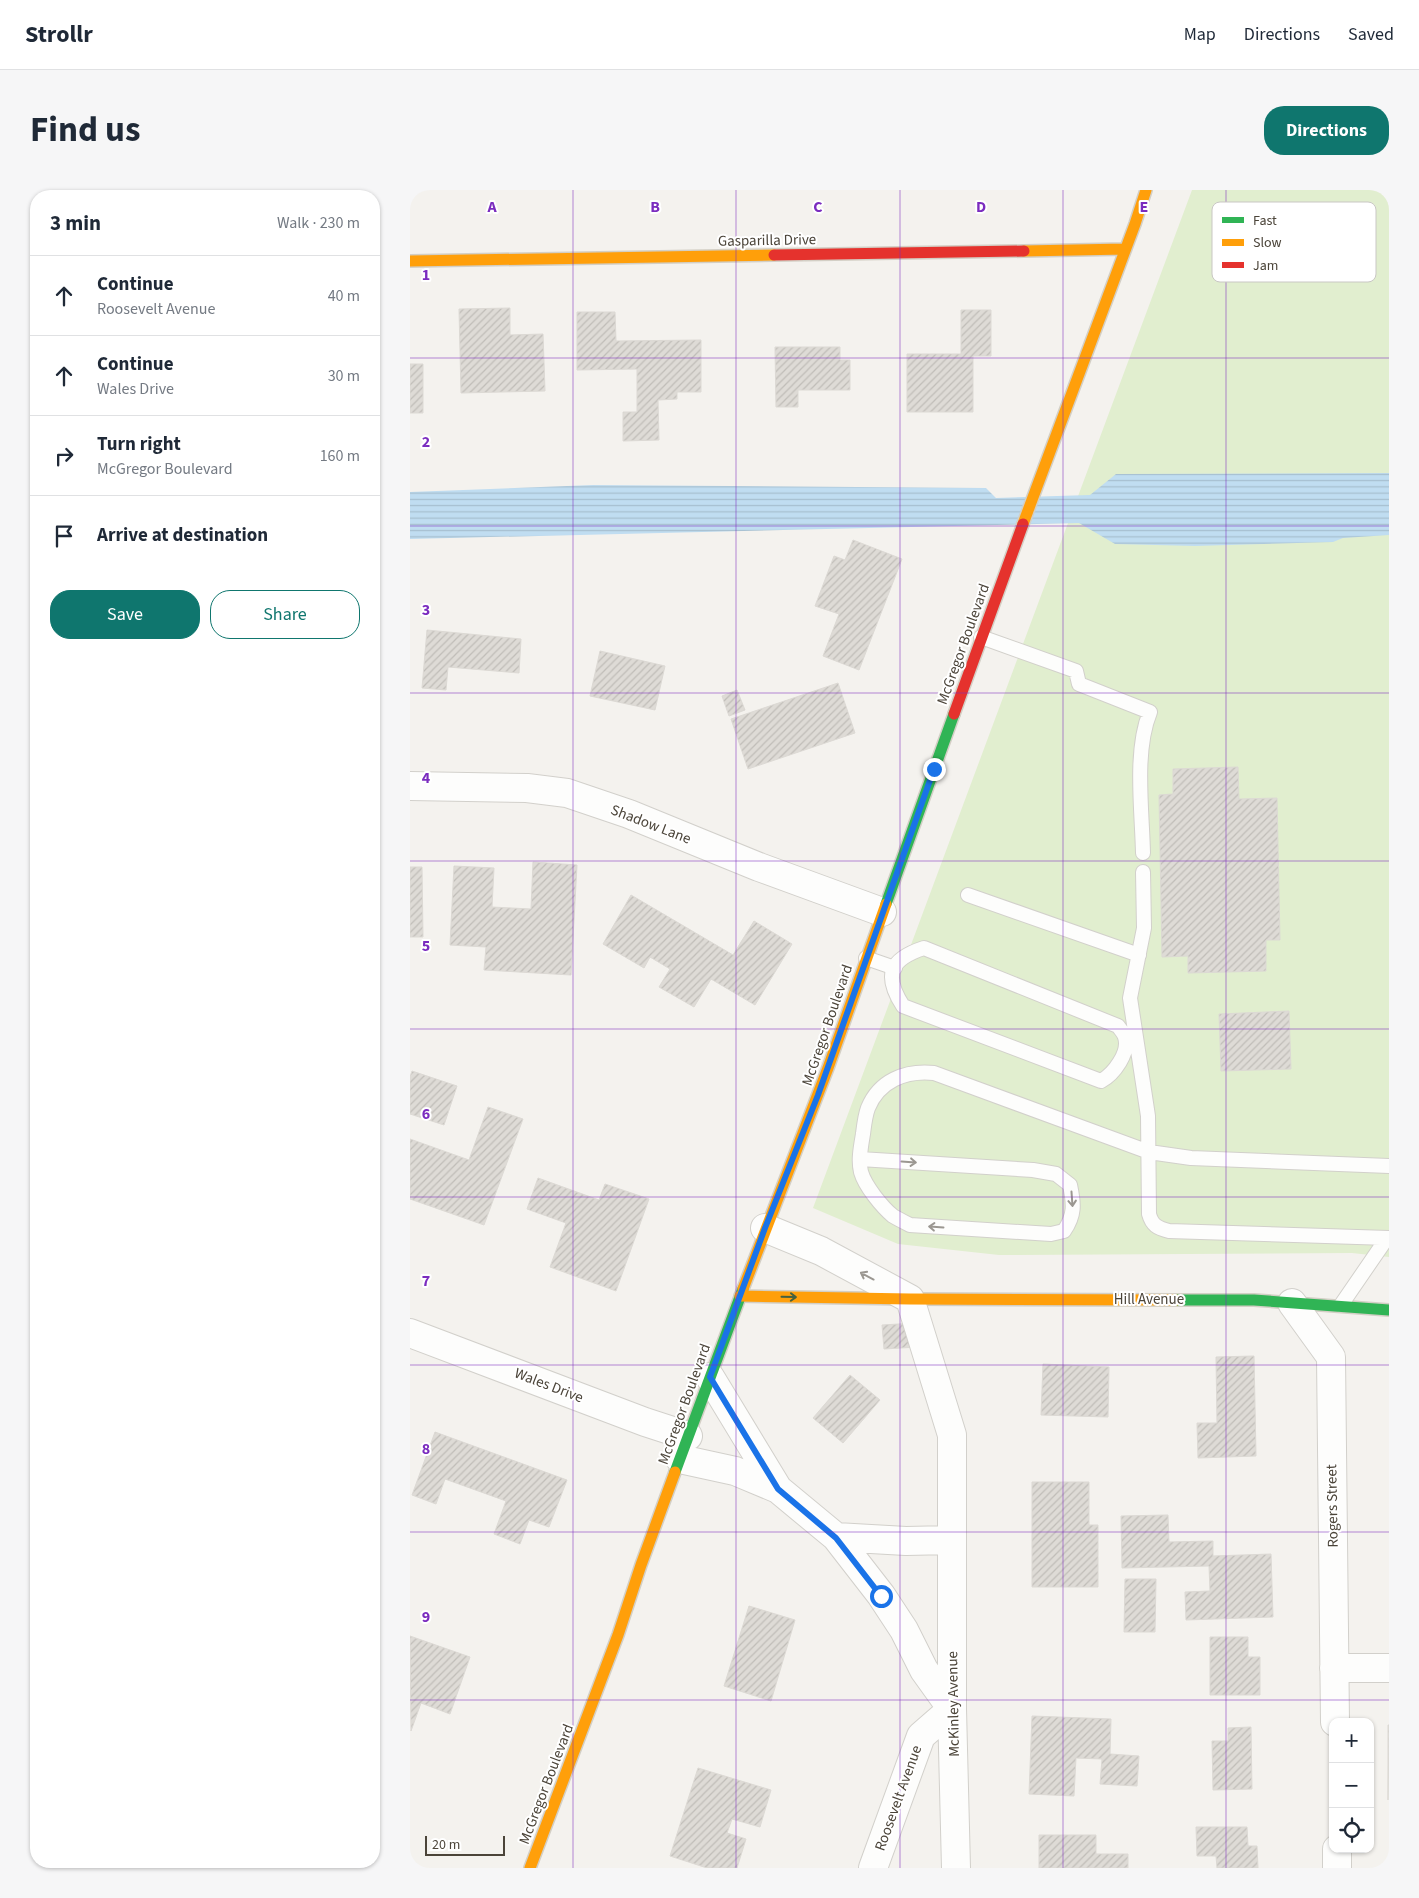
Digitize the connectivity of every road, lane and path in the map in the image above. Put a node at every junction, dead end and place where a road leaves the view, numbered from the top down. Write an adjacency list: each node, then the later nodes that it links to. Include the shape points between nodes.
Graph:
1 (1146, 190): 2 (main road, McGregor Boulevard)
2 (1125, 249): 3 (main road, Gasparilla Drive); 4 (main road, McGregor Boulevard)
3 (410, 261)
4 (981, 637): 6 (lane, via 1076,671 1079,684 1150,712 1141,746); 9 (main road, McGregor Boulevard)
5 (410, 786): 9 (street, Shadow Lane, via 526,788 567,793)
6 (1143, 853)
7 (1143, 872): 10 (lane, via 1144,928)
8 (968, 896): 10 (lane)
9 (882, 912): 11 (main road, McGregor Boulevard)
10 (1139, 955): 14 (lane, via 1130,998)
11 (866, 958): 12 (lane); 18 (main road, McGregor Boulevard, via 818,1095)
12 (895, 968): 13 (lane, via 905,956 924,948 1118,1026 1125,1037 1126,1048); 13 (lane, via 892,982 903,1006 1101,1081 1108,1078)
13 (1121, 1058): 14 (lane)
14 (1140, 1064): 15 (lane, via 1148,1116)
15 (1149, 1152): 16 (lane, via 952,1079 924,1072 894,1078 876,1092 867,1109); 17 (lane, via 1191,1158); 19 (lane, via 1149,1214 1152,1223 1160,1229)
16 (860, 1159): 16 (lane, one-way to 16, via 1056,1174 1070,1186 1073,1201 1071,1221 1064,1231 1051,1234 910,1225 892,1215 874,1196 861,1172)
17 (1389, 1166)
18 (765, 1228): 20 (main road, McGregor Boulevard); 21 (street, Hill Avenue, one-way to 18, via 820,1252)
19 (1388, 1238): 23 (lane)
20 (740, 1296): 21 (main road, Hill Avenue, one-way to 21); 26 (main road, McGregor Boulevard)
21 (910, 1299): 22 (main road, Hill Avenue, via 1254,1300); 30 (street, McKinley Avenue, via 952,1435)
22 (1292, 1303): 23 (main road, Hill Avenue); 31 (street, Rogers Street, via 1331,1357)
23 (1341, 1305): 24 (main road, Hill Avenue)
24 (1389, 1310)
25 (410, 1333): 27 (street, Wales Drive, via 645,1422)
26 (710, 1377): 27 (main road, McGregor Boulevard); 28 (street)
27 (684, 1448): 28 (street); 36 (main road, McGregor Boulevard)
28 (778, 1489): 29 (street)
29 (836, 1538): 30 (street, via 906,1542); 33 (street, via 881,1596 904,1630 924,1670)
30 (951, 1540): 33 (street, McKinley Avenue)
31 (1334, 1668): 32 (street); 34 (street, Rogers Street)
32 (1389, 1668)
33 (952, 1709): 37 (street, Roosevelt Avenue, via 921,1736); 38 (street, McKinley Avenue)
34 (1335, 1718)
35 (1337, 1853): 39 (street)
36 (530, 1868)
37 (873, 1868)
38 (956, 1868)
39 (1337, 1868)

